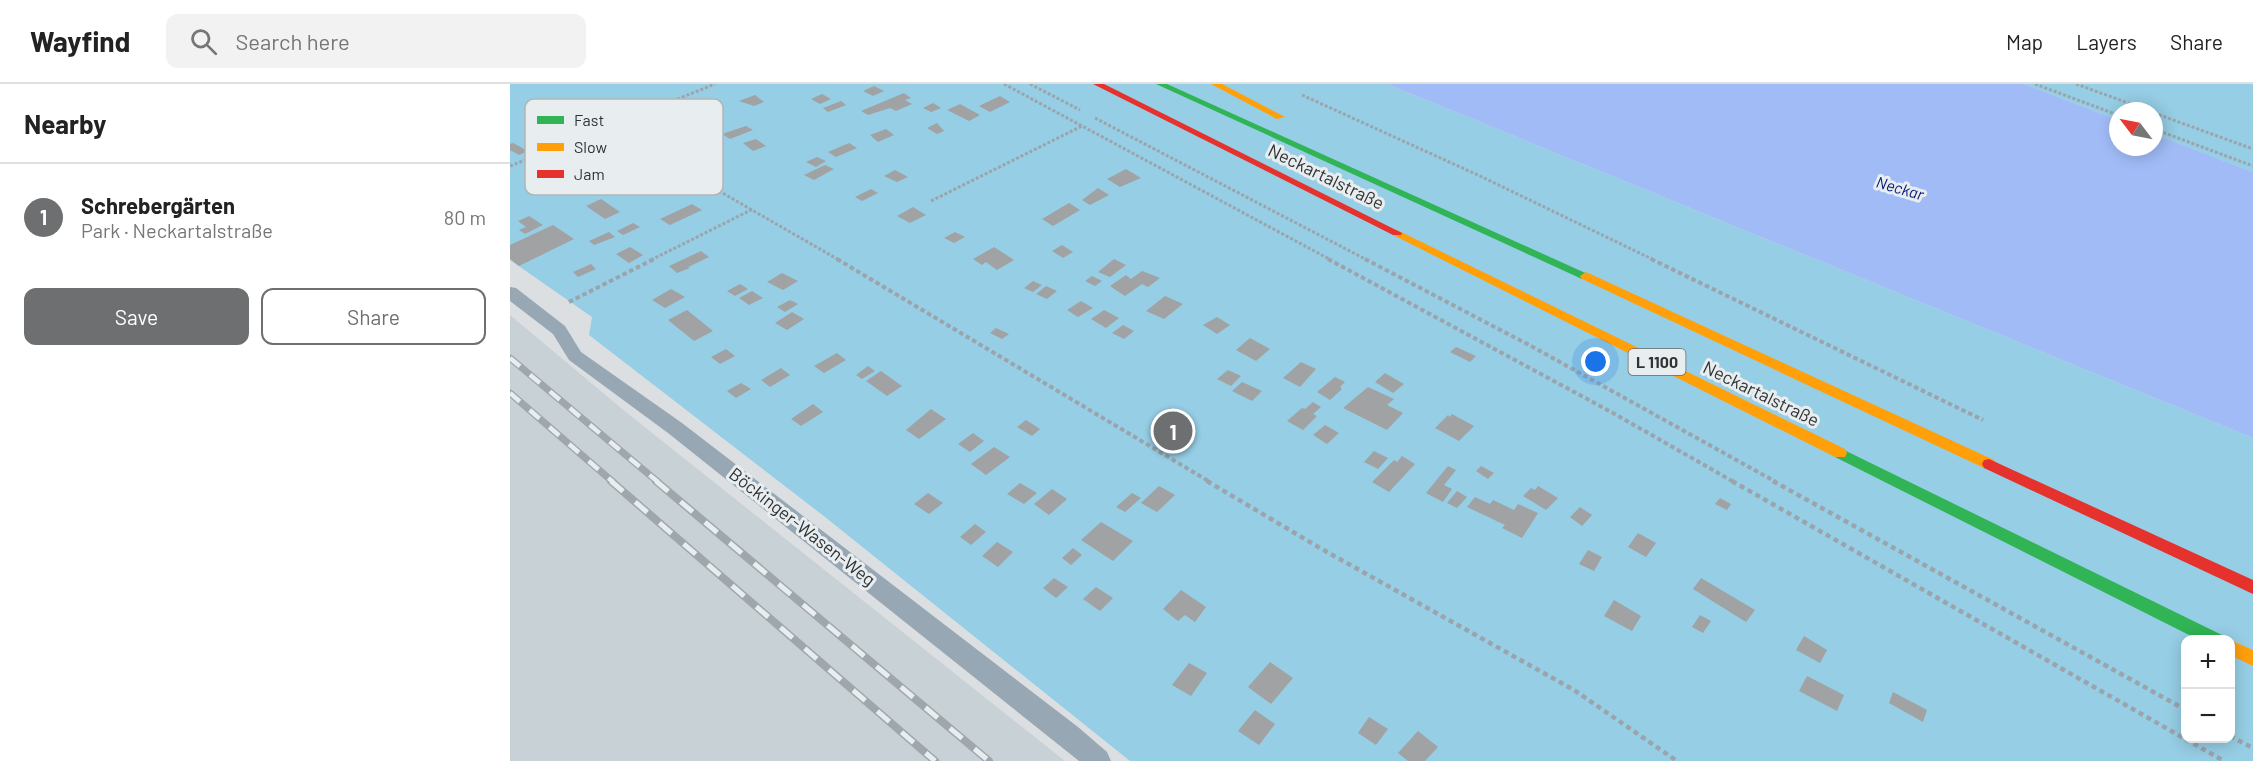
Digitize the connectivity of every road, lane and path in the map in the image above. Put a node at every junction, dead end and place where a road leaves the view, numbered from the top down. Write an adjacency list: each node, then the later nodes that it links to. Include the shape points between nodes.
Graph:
1 (715, 84): 10 (path)
2 (1004, 84): 15 (path)
3 (1030, 84): 33 (path, via 1531,346)
4 (1097, 84): 30 (main road, Neckartalstraße / L 1100)
5 (1160, 84): 25 (main road, Neckartalstraße / L 1100)
6 (1215, 84): 14 (main road, Neckartalstraße)
7 (2035, 84): 12 (path)
8 (2076, 84): 11 (path)
9 (1295, 92): 28 (path, via 1501,186)
10 (676, 99)
11 (2125, 102)
12 (2109, 112)
13 (2163, 116): 17 (path)
14 (1293, 124)
15 (1083, 126): 23 (path); 38 (path, via 1613,413)
16 (2163, 132): 21 (path)
17 (2253, 149)
18 (1355, 157): 25 (main road, Neckartalstraße)
19 (525, 160): 20 (path)
20 (510, 166)
21 (2253, 166)
22 (723, 191): 24 (path)
23 (931, 201)
24 (753, 208): 27 (path); 37 (path, via 1320,548 1574,690)
25 (1476, 225): 29 (main road, Neckartalstraße / L 1100)
26 (510, 292): 36 (lane, Böckinger-Wasen-Weg, via 559,330 575,356 675,428)
27 (577, 298)
28 (1992, 425)
29 (2253, 588)
30 (2208, 635)
31 (2235, 649): 32 (main road)
32 (2253, 658)
33 (2181, 707)
34 (2235, 739): 35 (path)
35 (2253, 748)
36 (1098, 761)
37 (1677, 761)
38 (2224, 761)

